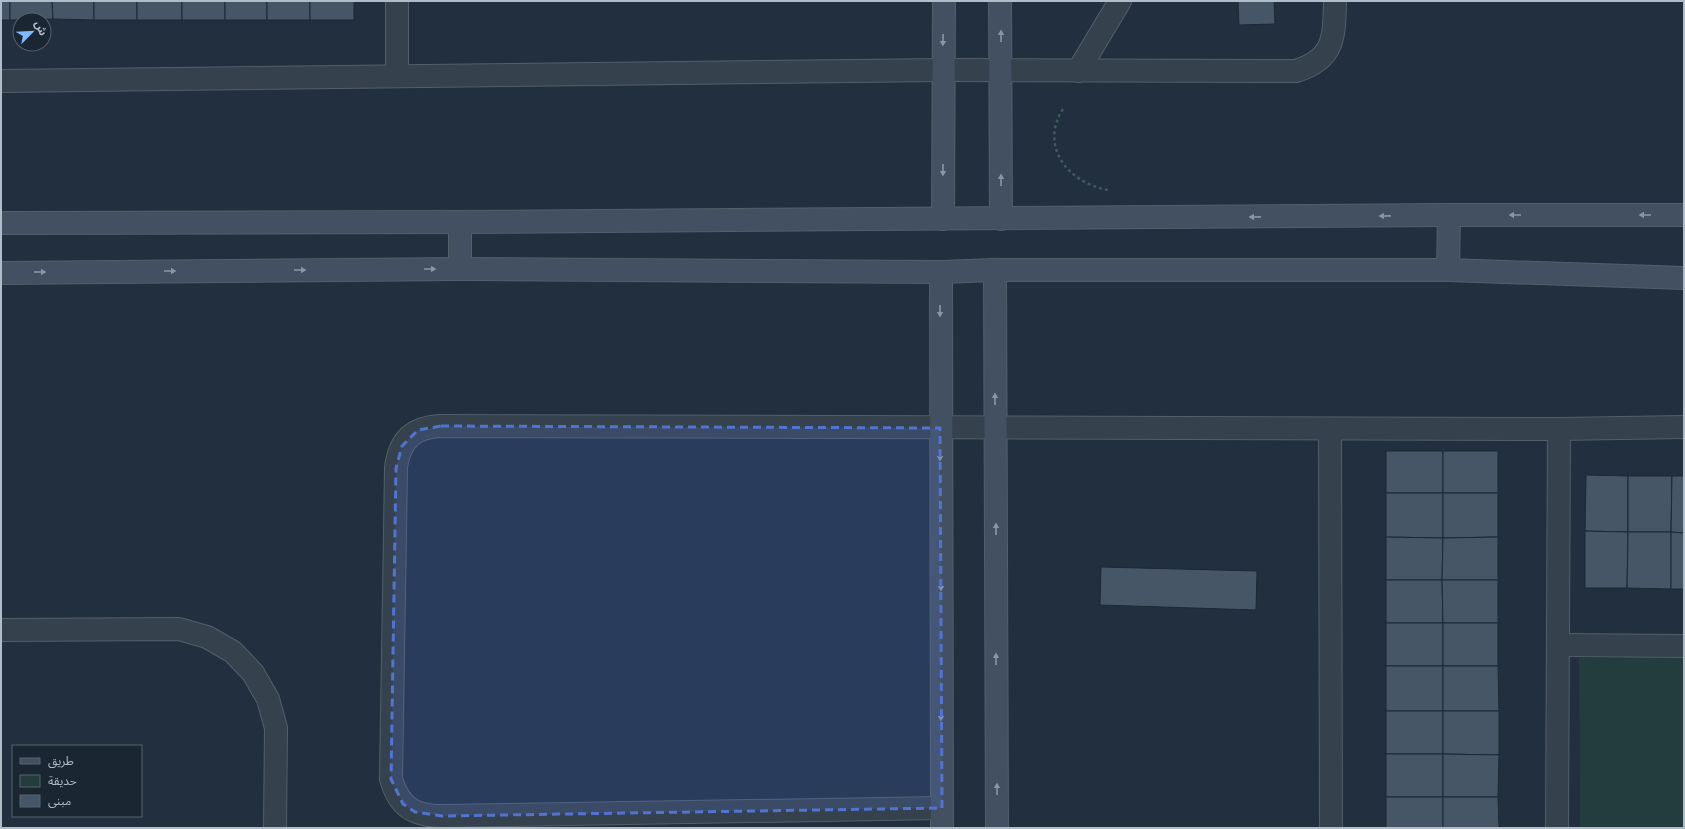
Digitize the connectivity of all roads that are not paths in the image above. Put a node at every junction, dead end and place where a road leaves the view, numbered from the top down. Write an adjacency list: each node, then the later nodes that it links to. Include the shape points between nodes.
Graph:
1 (397, 1): 9 (street)
2 (944, 1): 6 (street, one-way to 6)
3 (1000, 1): 7 (street, one-way to 3)
4 (1120, 1): 8 (street)
5 (1335, 1): 8 (street, via 1334,34 1329,48 1309,67 1296,71)
6 (943, 70): 7 (street); 9 (street); 13 (street, one-way to 13)
7 (1001, 70): 8 (street); 14 (street, one-way to 7)
8 (1078, 71)
9 (397, 76): 10 (street)
10 (1, 81)
11 (1449, 215): 12 (street, one-way to 11); 14 (street, one-way to 14); 19 (street)
12 (1684, 215)
13 (943, 219): 14 (street); 15 (street)
14 (1001, 219)
15 (460, 222): 16 (street); 17 (street)
16 (1, 223)
17 (460, 269): 20 (street); 21 (street, one-way to 17)
18 (995, 270): 19 (street); 20 (street); 25 (street, one-way to 18)
19 (1448, 270): 22 (street)
20 (940, 272): 24 (street, one-way to 24)
21 (1, 273)
22 (1684, 278)
23 (1684, 427): 27 (street)
24 (940, 428): 25 (street); 31 (street, one-way to 31); 31 (street, via 429,426 418,430 408,437 402,446 396,468 391,779 395,792 403,804 415,812 428,816)
25 (995, 428): 26 (street); 33 (street, one-way to 25)
26 (1330, 429): 27 (street); 34 (street)
27 (1559, 429): 29 (street)
28 (1, 630): 32 (street, via 179,629 207,637 233,652 254,673 268,699 276,728)
29 (1558, 645): 30 (street); 35 (street)
30 (1684, 646)
31 (942, 818)
32 (275, 828)
33 (997, 828)
34 (1331, 828)
35 (1557, 828)

